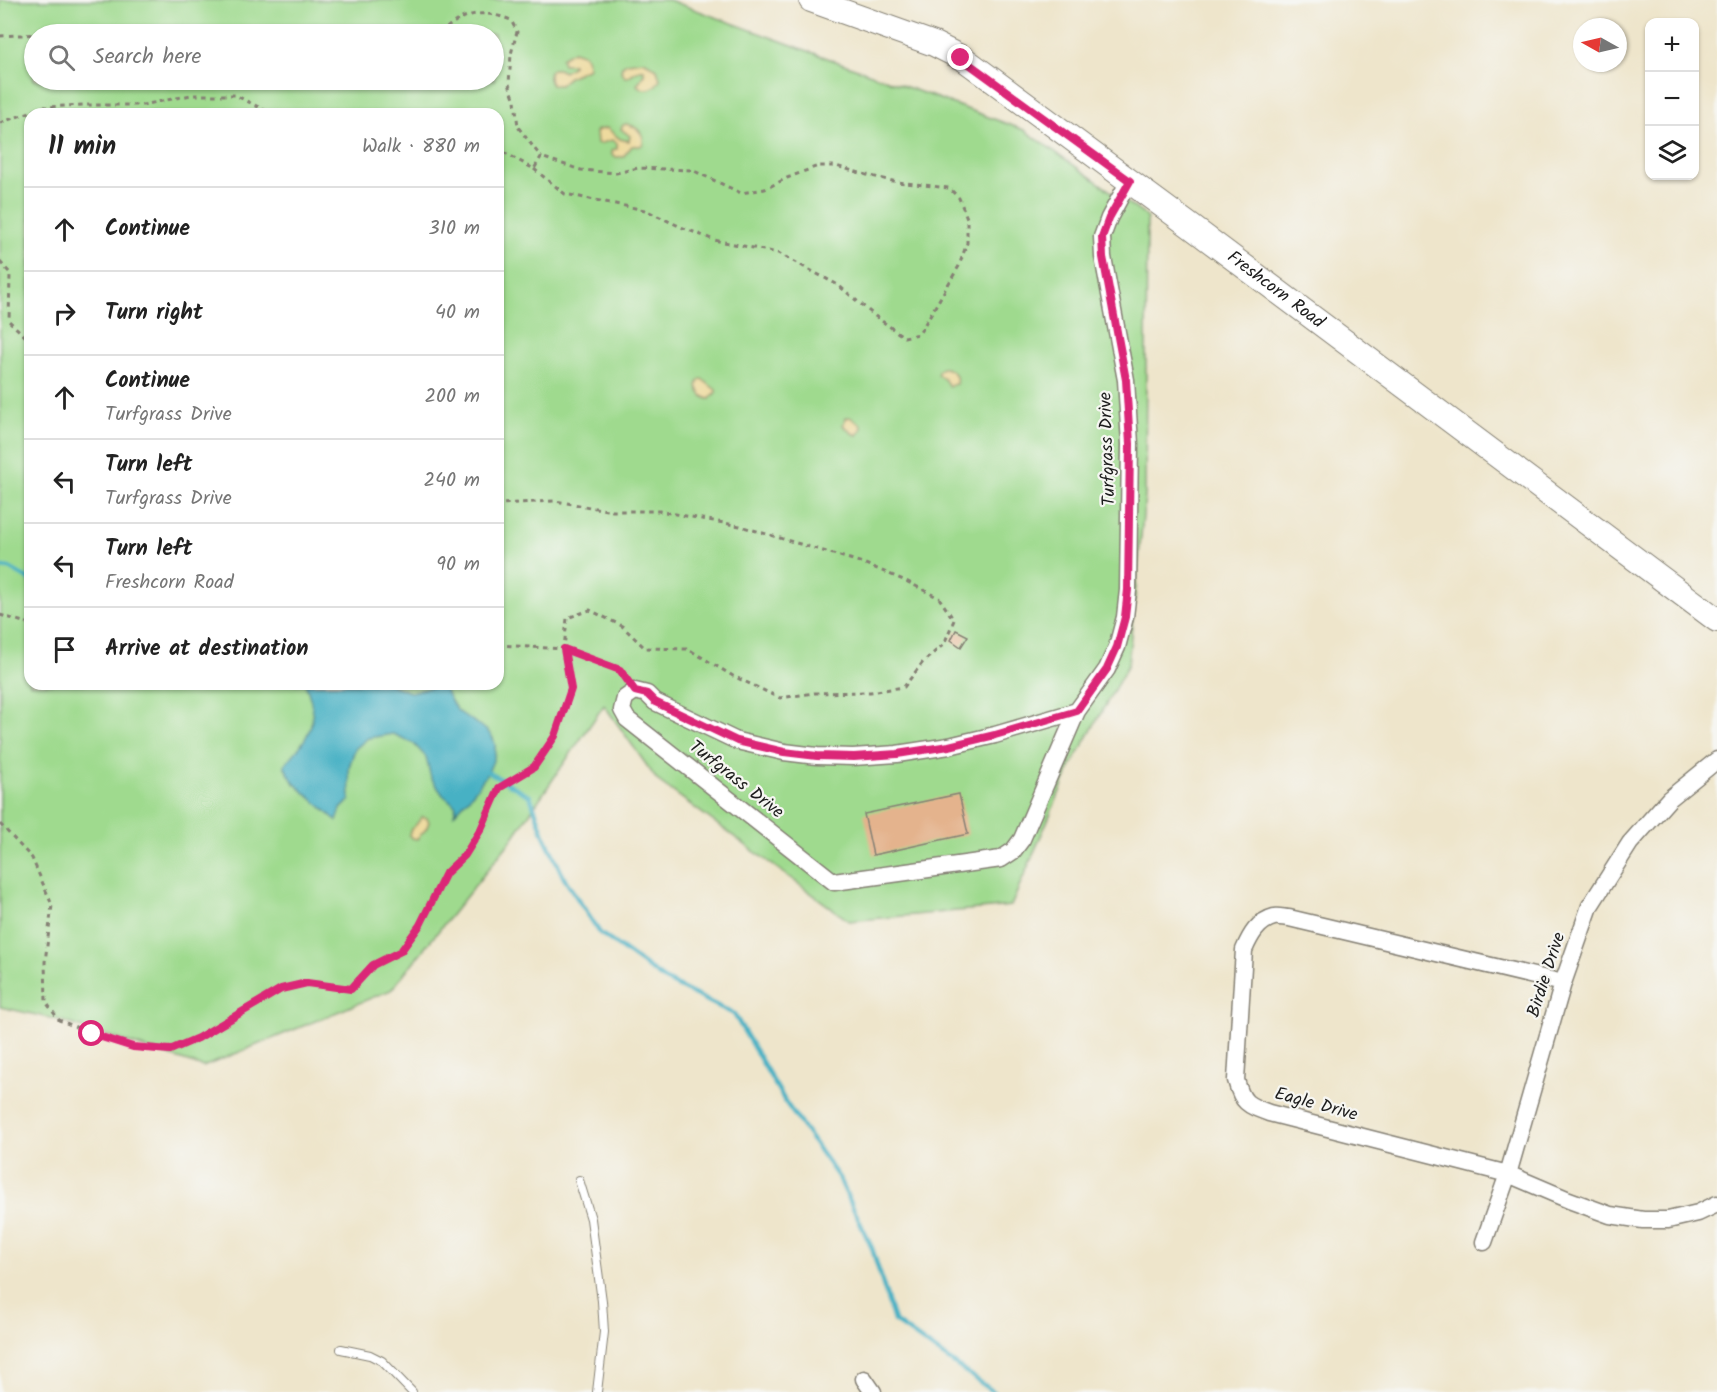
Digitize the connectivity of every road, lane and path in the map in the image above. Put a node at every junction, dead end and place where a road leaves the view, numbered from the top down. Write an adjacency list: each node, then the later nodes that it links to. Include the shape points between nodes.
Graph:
1 (811, 0): 12 (street, Freshcorn Road, via 934,44 964,59)
2 (452, 24): 10 (path, via 473,13 495,14 511,20 517,32 508,84 515,100 518,128)
3 (24, 35): 4 (path)
4 (0, 36)
5 (41, 108): 6 (path, via 143,105 191,95 235,96)
6 (260, 108)
7 (24, 114): 8 (path)
8 (0, 123)
9 (504, 152): 11 (path)
10 (541, 157): 11 (path); 11 (path, via 581,170 692,170 741,193 765,189 818,166 949,188 959,198 967,218 968,243 919,334 904,337 838,285 778,253 714,240 645,210 565,194)
11 (534, 169)
12 (1130, 181): 17 (street, Freshcorn Road); 22 (street, Turfgrass Drive, via 1102,237 1126,380 1130,444 1128,590 1117,647 1107,669)
13 (0, 262): 14 (path, via 10,273 9,321)
14 (24, 335)
15 (504, 504): 20 (path, via 555,501 613,511 659,511 740,525 863,563 906,581 939,598 954,620 944,644 903,687 870,692 780,698 688,649 645,648 622,626 590,610 567,618)
16 (0, 615): 18 (path)
17 (1717, 620)
18 (24, 622)
19 (504, 645): 20 (path)
20 (564, 649): 21 (path, via 620,670); 24 (path, via 571,689 555,736 534,767 499,788 481,829 465,855 446,873 420,925 401,951 373,965 351,989 307,983 281,989 170,1050 133,1047 59,1020 46,1002 45,962 52,905 32,858)
21 (635, 691): 22 (street, Turfgrass Drive, via 737,741 817,756 897,754 949,746); 22 (street, Turfgrass Drive, via 625,698 622,710 627,719 834,882 1001,859 1022,839)
22 (1077, 711)
23 (1717, 760): 25 (street, Birdie Drive, via 1670,798 1630,843 1590,906)
24 (0, 824)
25 (1563, 983): 26 (street, Birdie Drive); 26 (street, Eagle Drive, via 1289,918 1274,917 1261,924 1244,950 1236,1080 1240,1097 1269,1113)
26 (1508, 1174): 28 (street, Eagle Drive, via 1610,1215 1643,1221 1668,1220); 29 (street, Birdie Drive)
27 (579, 1180): 32 (lane, via 591,1219 602,1301 604,1332)
28 (1717, 1204)
29 (1484, 1242)
30 (341, 1349): 31 (lane, via 382,1361)
31 (412, 1392)
32 (597, 1392)

